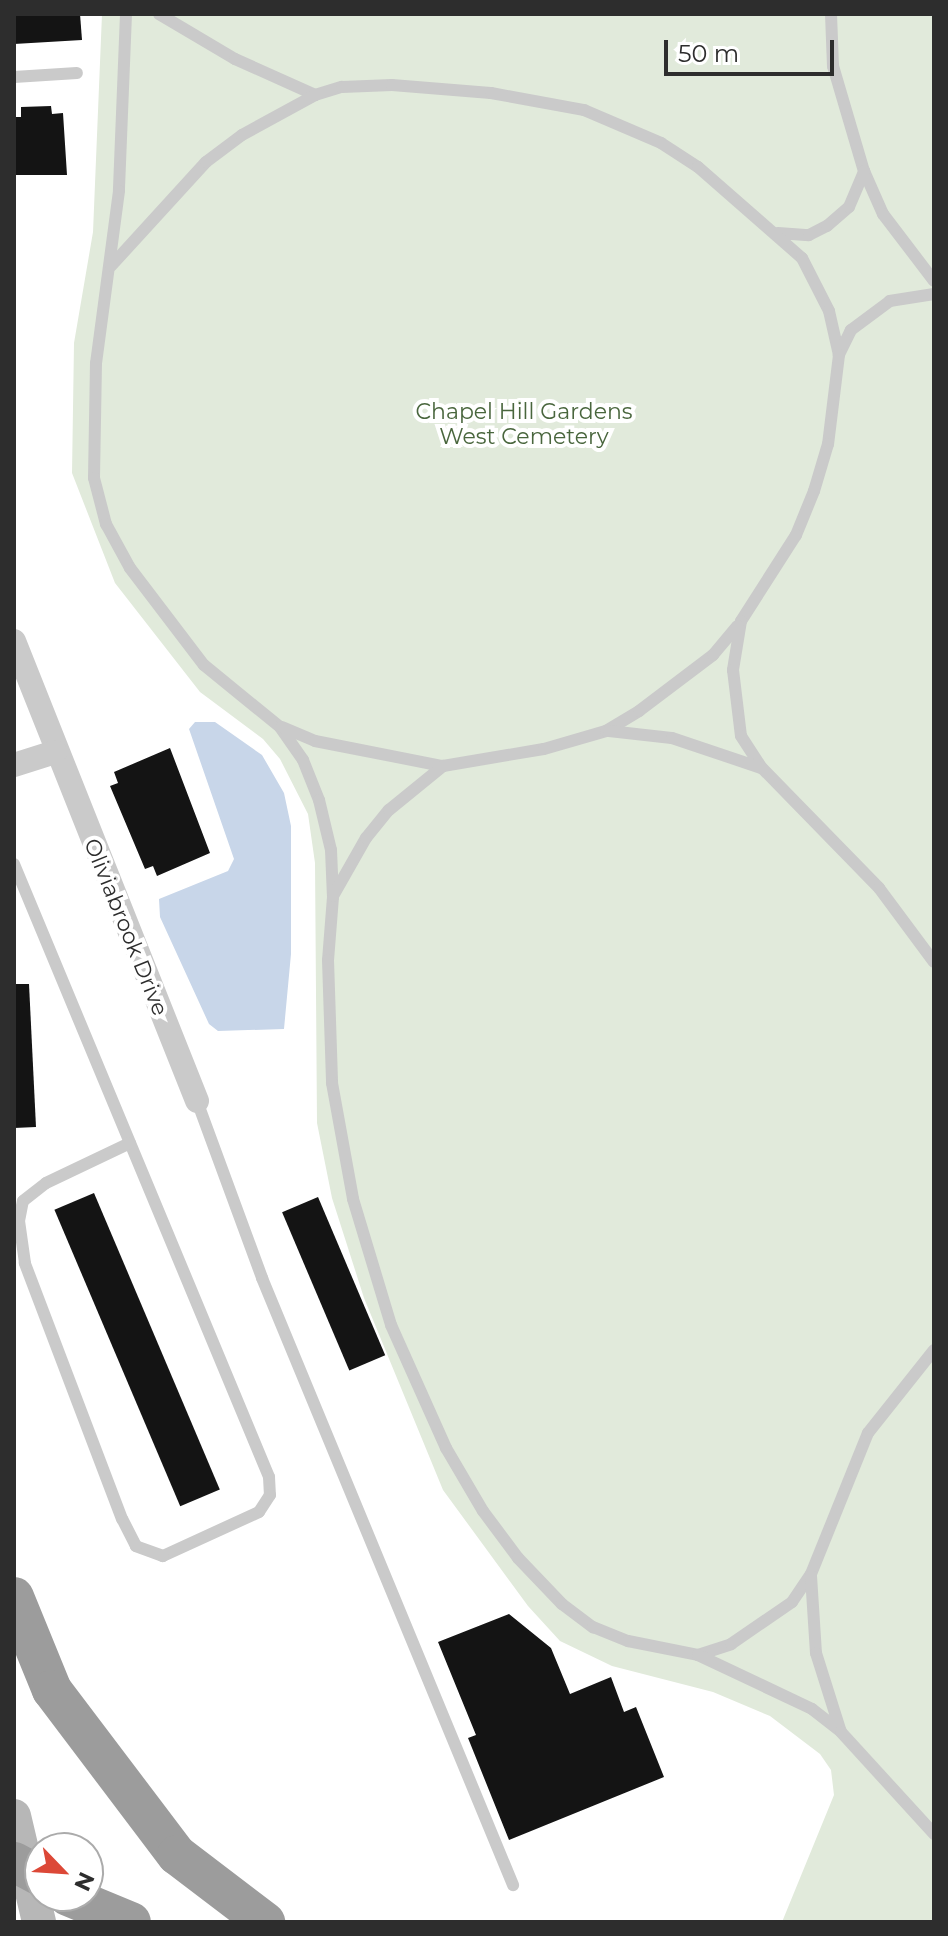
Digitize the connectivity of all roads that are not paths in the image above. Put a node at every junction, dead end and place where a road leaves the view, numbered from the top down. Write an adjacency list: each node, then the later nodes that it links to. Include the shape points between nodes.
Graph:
1 (126, 14): 9 (lane, via 124,123)
2 (159, 14): 6 (lane, via 235,59)
3 (831, 14): 7 (lane, via 833,66)
4 (77, 73): 5 (lane)
5 (14, 77)
6 (315, 95): 8 (lane, via 342,87 392,85 491,93 584,110 686,159); 9 (lane, via 242,135 206,162)
7 (864, 171): 8 (lane, via 849,207 827,226 809,235); 10 (lane, via 883,214)
8 (778, 233): 12 (lane, via 814,279 829,311)
9 (109, 268): 15 (lane, via 92,426 94,478 106,524 130,568 204,665)
10 (934, 281)
11 (934, 294): 12 (lane, via 890,301 867,314 851,330)
12 (839, 355): 13 (lane, via 828,444 814,491 796,535)
13 (741, 621): 16 (lane, via 713,655); 20 (lane, via 735,643 736,706 741,736)
14 (14, 641): 17 (street, Oliviabrook Drive)
15 (280, 727): 19 (lane, via 315,741); 22 (lane, via 303,760 319,800 331,850)
16 (606, 731): 19 (lane, via 544,749); 20 (lane, via 672,738)
17 (55, 752): 18 (street); 24 (street, Oliviabrook Drive)
18 (14, 765)
19 (443, 766): 22 (lane, via 389,810 366,838)
20 (762, 768): 23 (lane, via 879,888)
21 (14, 864): 25 (lane)
22 (333, 897): 29 (lane, via 328,960 335,1099 369,1255 417,1388 483,1511 562,1604 593,1627 628,1641)
23 (934, 962)
24 (197, 1101): 33 (lane, via 262,1278)
25 (130, 1143): 25 (lane, via 269,1477 270,1495 259,1512 163,1556 136,1546 122,1519 25,1263 19,1221 23,1201 46,1183)
26 (934, 1350): 27 (lane, via 868,1433)
27 (811, 1574): 29 (lane, via 792,1602 763,1625); 30 (lane, via 816,1653)
28 (14, 1597): 35 (highway, via 52,1690 177,1855)
29 (698, 1655): 30 (lane, via 775,1689)
30 (841, 1732): 32 (lane)
31 (14, 1816): 34 (main road)
32 (934, 1834)
33 (513, 1885)
34 (39, 1922)
35 (265, 1922)

